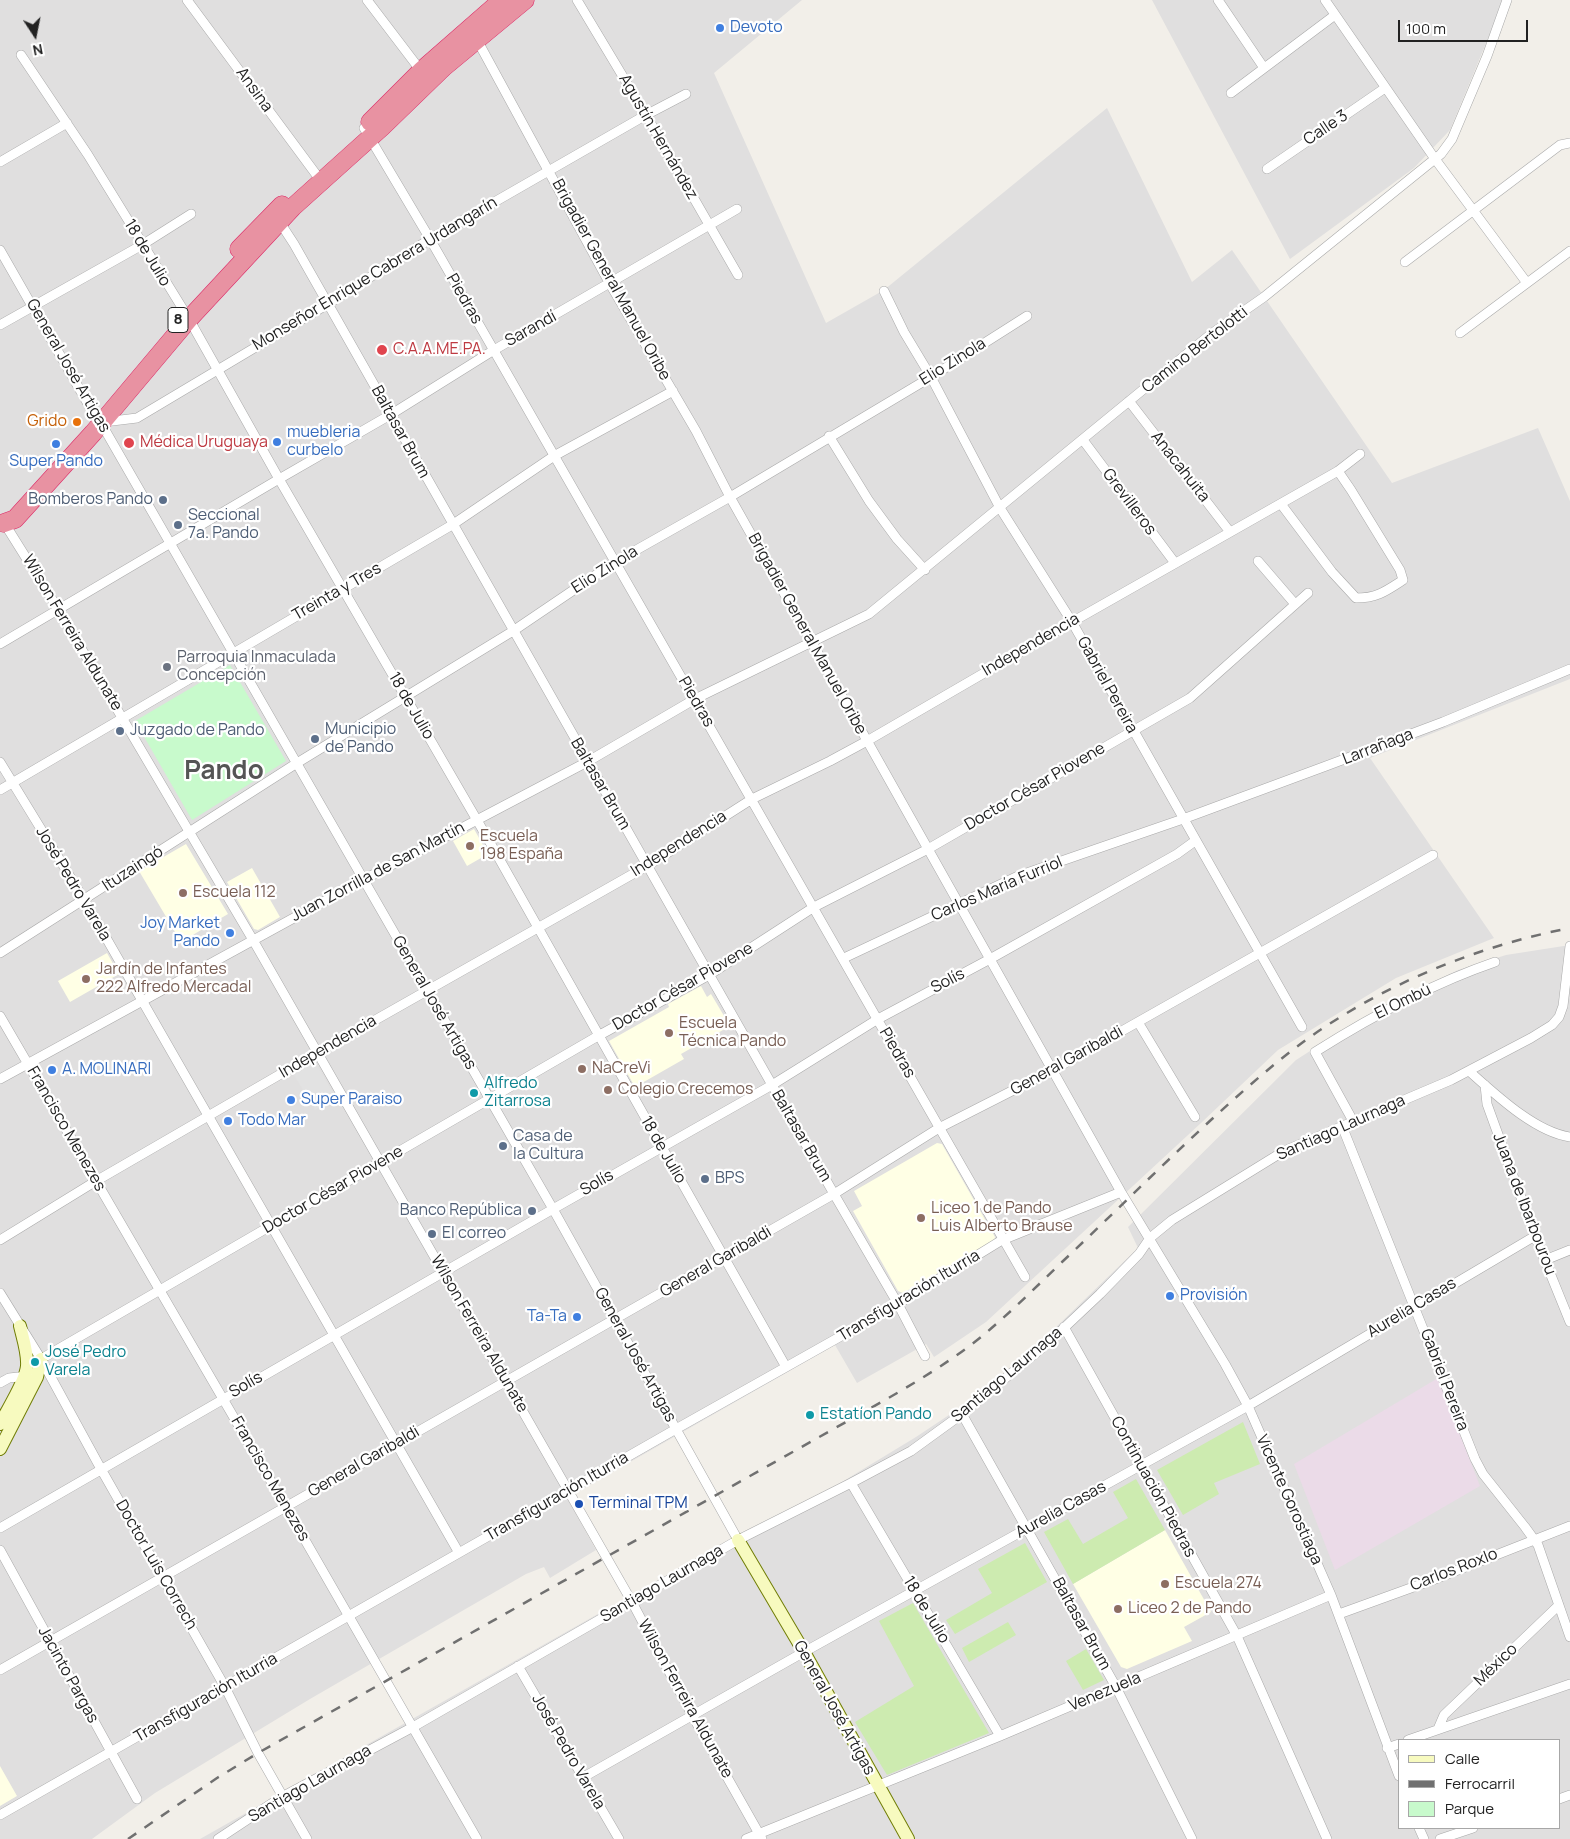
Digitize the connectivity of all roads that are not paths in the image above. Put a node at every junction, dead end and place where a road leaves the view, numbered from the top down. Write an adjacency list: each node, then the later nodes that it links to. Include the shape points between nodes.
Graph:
1 (187, 0): 25 (street, Ansina)
2 (367, 0): 13 (street)
3 (502, 0): 10 (highway, 8)
4 (525, 0): 10 (highway, 8)
5 (577, 0): 17 (street, Agustín Hernández)
6 (1218, 0): 12 (street)
7 (1325, 0): 9 (street)
8 (1507, 0): 21 (street, Camino Bertolotti, via 1452,139)
9 (1335, 15): 12 (street); 14 (street)
10 (474, 33): 13 (highway, 8); 19 (highway, 8, via 444,68); 24 (street, Brigadier General Manuel Oribe)
11 (21, 55): 18 (street, 18 de Julio)
12 (1264, 68): 15 (street)
13 (421, 72): 19 (highway, 8)
14 (1385, 88): 21 (street); 23 (street, Calle 3)
15 (1231, 93)
16 (686, 94): 17 (street, Monseñor Enrique Cabrera Urdangarín)
17 (646, 115): 24 (street, Monseñor Enrique Cabrera Urdangarín); 30 (street, Agustín Hernández)
18 (67, 123): 22 (street); 32 (street, 18 de Julio)
19 (367, 133): 25 (highway, 8); 31 (street, Piedras)
20 (1570, 143): 27 (street, via 1560,145)
21 (1435, 159): 27 (street); 50 (street, Camino Bertolotti)
22 (0, 162)
23 (1268, 168)
24 (550, 171): 31 (street, Monseñor Enrique Cabrera Urdangarín); 38 (street, Brigadier General Manuel Oribe)
25 (318, 177): 29 (highway, 8)
26 (738, 209): 30 (street, Sarandí)
27 (1473, 211): 35 (street); 37 (street)
28 (191, 214): 32 (street)
29 (276, 218): 40 (street, Baltasar Brum); 42 (highway, 8)
30 (708, 226): 36 (street, Agustín Hernández); 38 (street, Sarandí)
31 (430, 238): 40 (street, Monseñor Enrique Cabrera Urdangarín); 46 (street, Piedras)
32 (142, 245): 41 (street); 42 (street, 18 de Julio)
33 (0, 250): 41 (street, General José Artigas)
34 (1570, 251): 37 (street)
35 (1405, 262)
36 (738, 275)
37 (1527, 283): 45 (street)
38 (610, 284): 46 (street, Sarandí); 49 (street, Brigadier General Manuel Oribe)
39 (884, 290): 48 (street, Gabriel Pereira, via 904,332)
40 (328, 304): 47 (street, Monseñor Enrique Cabrera Urdangarín); 51 (street, Baltasar Brum)
41 (34, 306): 44 (street); 52 (street, General José Artigas)
42 (187, 316): 47 (street, 18 de Julio); 52 (highway, 8)
43 (1027, 316): 48 (street, Elio Zinola)
44 (0, 325)
45 (1460, 333)
46 (494, 350): 51 (street, Sarandí); 56 (street, Piedras)
47 (216, 369): 52 (street, Monseñor Enrique Cabrera Urdangarín, via 137,418); 58 (street, 18 de Julio)
48 (931, 376): 53 (street, Elio Zinola); 61 (street, Gabriel Pereira)
49 (673, 391): 56 (street, Treinta y Tres); 59 (street, Brigadier General Manuel Oribe)
50 (1129, 401): 54 (street, Camino Bertolotti); 64 (street, Anacahuita)
51 (390, 415): 58 (street, Sarandí); 63 (street, Baltasar Brum)
52 (99, 420): 62 (highway, 8); 65 (street, General José Artigas)
53 (829, 436): 59 (street, Elio Zinola); 69 (street, via 869,501)
54 (1083, 440): 61 (street, Camino Bertolotti); 68 (street, Grevilleros)
55 (1360, 454): 57 (street, Independencia)
56 (554, 456): 63 (street, Treinta y Tres); 67 (street, Piedras)
57 (1338, 471): 60 (street, Independencia); 60 (street, via 1400,570 1403,580 1383,593 1371,598 1356,598)
58 (279, 479): 65 (street, Sarandí); 70 (street, 18 de Julio)
59 (730, 497): 67 (street, Elio Zinola); 76 (street, Brigadier General Manuel Oribe)
60 (1280, 504): 64 (street, Independencia)
61 (1000, 508): 69 (street, Camino Bertolotti); 74 (street, Gabriel Pereira)
62 (1, 522): 73 (street, Wilson Ferreira Aldunate)
63 (452, 525): 70 (street, Treinta y Tres); 75 (street, Baltasar Brum)
64 (1230, 532): 68 (street, Independencia)
65 (171, 543): 73 (street, Sarandí); 78 (street, General José Artigas)
66 (1258, 561): 72 (street)
67 (615, 562): 75 (street, Elio Zinola); 81 (street, Piedras)
68 (1175, 563): 74 (street, Independencia)
69 (925, 570): 76 (street, Camino Bertolotti, via 869,614)
70 (342, 589): 78 (street, Treinta y Tres); 80 (street, 18 de Julio)
71 (1308, 592): 72 (street, Doctor César Piovene)
72 (1295, 604): 83 (street, Doctor César Piovene, via 1198,692)
73 (58, 609): 77 (street, Sarandí); 82 (street, Wilson Ferreira Aldunate)
74 (1072, 622): 83 (street, Gabriel Pereira); 84 (street, Independencia)
75 (513, 631): 80 (street, Elio Zinola); 86 (street, Baltasar Brum)
76 (813, 643): 81 (street, Juan Zorrilla de San Martín); 84 (street, Brigadier General Manuel Oribe)
77 (0, 644)
78 (233, 652): 82 (street, Treinta y Tres); 87 (street, General José Artigas)
79 (1570, 669): 92 (street, Larrañaga, via 1444,722)
80 (406, 696): 87 (street, Elio Zinola); 91 (street, 18 de Julio)
81 (695, 700): 86 (street, Juan Zorrilla de San Martín); 90 (street, Piedras)
82 (123, 718): 88 (street, Treinta y Tres); 93 (street, Wilson Ferreira Aldunate)
83 (1133, 731): 92 (street, Gabriel Pereira); 95 (street, Doctor César Piovene)
84 (867, 740): 90 (street, Independencia); 95 (street, Brigadier General Manuel Oribe)
85 (0, 762): 88 (street, José Pedro Varela)
86 (587, 762): 91 (street, Juan Zorrilla de San Martín); 97 (street, Baltasar Brum)
87 (297, 763): 93 (street, Elio Zinola); 98 (street, General José Artigas)
88 (12, 782): 89 (street, Treinta y Tres); 99 (street, José Pedro Varela)
89 (0, 790)
90 (752, 798): 97 (street, Independencia); 101 (street, Piedras)
91 (476, 819): 98 (street, Juan Zorrilla de San Martín); 102 (street, 18 de Julio)
92 (1183, 819): 94 (street, Gabriel Pereira); 100 (street, Carlos María Furriol, via 1018,876)
93 (190, 833): 99 (street, Ituzaingó); 103 (street, Wilson Ferreira Aldunate)
94 (1195, 840): 106 (street, Gabriel Pereira); 108 (street, Solís, via 1177,854)
95 (928, 849): 100 (street, Brigadier General Manuel Oribe); 101 (street, Doctor César Piovene)
96 (1433, 855): 106 (street, General Garibaldi)
97 (647, 866): 102 (street, Independencia); 110 (street, Baltasar Brum)
98 (363, 880): 103 (street, Juan Zorrilla de San Martín); 111 (street, General José Artigas)
99 (84, 900): 105 (street, Ituzaingó); 112 (street, José Pedro Varela)
100 (959, 904): 107 (street, Carlos María Furriol); 108 (street, Brigadier General Manuel Oribe)
101 (814, 907): 107 (street, Piedras); 110 (street, Doctor César Piovene)
102 (538, 928): 111 (street, Independencia); 117 (street, 18 de Julio)
103 (253, 940): 112 (street, Juan Zorrilla de San Martín); 118 (street, Wilson Ferreira Aldunate)
104 (1570, 946): 121 (street, Santiago Laurnaga, via 1559,1017 1531,1038)
105 (0, 953)
106 (1259, 953): 115 (street, General Garibaldi); 116 (street, Gabriel Pereira)
107 (844, 958): 114 (street, Piedras)
108 (990, 959): 114 (street, Solís); 120 (street, Brigadier General Manuel Oribe)
109 (1495, 962): 128 (street, El Ombú, via 1391,1006 1315,1052)
110 (709, 975): 117 (street, Doctor César Piovene); 123 (street, Baltasar Brum)
111 (427, 990): 118 (street, Independencia); 125 (street, General José Artigas)
112 (142, 1001): 119 (street, Juan Zorrilla de San Martín); 126 (street, José Pedro Varela)
113 (0, 1016): 119 (street, Francisco Menezes)
114 (878, 1019): 123 (street, Solís); 130 (street, Piedras)
115 (1138, 1022): 120 (street, General Garibaldi); 127 (street)
116 (1302, 1027)
117 (598, 1036): 125 (street, Doctor César Piovene); 132 (street, 18 de Julio)
118 (317, 1053): 126 (street, Independencia); 133 (street, Wilson Ferreira Aldunate)
119 (28, 1064): 122 (street, Juan Zorrilla de San Martín); 134 (street, Francisco Menezes)
120 (1053, 1070): 130 (street, General Garibaldi); 135 (street, Brigadier General Manuel Oribe)
121 (1469, 1071): 124 (street); 128 (street, Santiago Laurnaga)
122 (0, 1079)
123 (772, 1085): 132 (street, Solís); 136 (street, Baltasar Brum)
124 (1485, 1085): 131 (street, via 1529,1120 1546,1130); 139 (street, Juana de Ibarbourou, via 1487,1104)
125 (489, 1099): 133 (street, Doctor César Piovene); 137 (street, General José Artigas)
126 (208, 1117): 134 (street, Independencia); 138 (street, José Pedro Varela)
127 (1195, 1117)
128 (1354, 1121): 129 (street, Santiago Laurnaga)
129 (1342, 1126): 140 (street, Santiago Laurnaga, via 1284,1151 1172,1220); 151 (street, Gabriel Pereira)
130 (939, 1128): 136 (street, General Garibaldi); 142 (street, Piedras)
131 (1570, 1137)
132 (662, 1147): 137 (street, Solís); 144 (street, 18 de Julio)
133 (381, 1163): 138 (street, Doctor César Piovene); 146 (street, Wilson Ferreira Aldunate)
134 (96, 1181): 141 (street, Independencia); 148 (street, Francisco Menezes)
135 (1121, 1192): 140 (street, Brigadier General Manuel Oribe); 142 (street, Transfiguración Iturria)
136 (834, 1194): 144 (street, General Garibaldi); 150 (street, Baltasar Brum)
137 (552, 1209): 146 (street, Solís); 152 (street, General José Artigas)
138 (272, 1226): 148 (street, Doctor César Piovene); 156 (street, José Pedro Varela)
139 (1536, 1236): 145 (street, Juana de Ibarbourou); 151 (street, Aurelia Casas)
140 (1150, 1238): 155 (street, Santiago Laurnaga, via 1139,1254); 165 (street, Vicente Gorostiaga)
141 (0, 1240)
142 (1002, 1240): 147 (street, Piedras); 150 (street, Transfiguración Iturria)
143 (1570, 1250): 145 (street)
144 (724, 1256): 152 (street, General Garibaldi); 160 (street, 18 de Julio)
145 (1545, 1260): 153 (street, Juana de Ibarbourou)
146 (443, 1272): 156 (street, Solís); 162 (street, Wilson Ferreira Aldunate)
147 (1025, 1277)
148 (161, 1291): 159 (street, Doctor César Piovene); 164 (street, Francisco Menezes)
149 (0, 1293): 154 (street, Doctor Luis Correch)
150 (898, 1304): 158 (street, Baltasar Brum); 160 (street, Transfiguración Iturria)
151 (1415, 1306): 165 (street, Aurelia Casas); 179 (street, Gabriel Pereira, via 1475,1459)
152 (615, 1320): 162 (street, General Garibaldi); 168 (street, General José Artigas)
153 (1570, 1322)
154 (20, 1326): 157 (street); 159 (street, Doctor Luis Correch)
155 (1064, 1327): 166 (street, Santiago Laurnaga); 171 (street, Continuación Piedras)
156 (333, 1336): 164 (street, Solís); 169 (street, José Pedro Varela)
157 (26, 1355): 159 (street); 161 (street)
158 (926, 1356)
159 (41, 1359): 161 (street); 172 (street, Doctor Luis Correch)
160 (786, 1367): 168 (street, Transfiguración Iturria)
161 (31, 1377): 163 (street, via 9,1378); 167 (street); 170 (street)
162 (507, 1382): 169 (street, General Garibaldi); 174 (street, Wilson Ferreira Aldunate)
163 (0, 1383)
164 (223, 1399): 172 (street, Solís); 175 (street, Francisco Menezes)
165 (1248, 1406): 171 (street, Aurelia Casas); 185 (street, Vicente Gorostiaga)
166 (962, 1414): 173 (street, Santiago Laurnaga, via 911,1450); 178 (street, Baltasar Brum)
167 (0, 1424)
168 (676, 1429): 174 (street, Transfiguración Iturria); 180 (street, General José Artigas)
169 (397, 1443): 175 (street, General Garibaldi); 182 (street, José Pedro Varela)
170 (0, 1450)
171 (1141, 1465): 178 (street, Aurelia Casas); 190 (street, Continuación Piedras)
172 (101, 1469): 177 (street, Solís); 183 (street, Doctor Luis Correch)
173 (852, 1483): 180 (street, Santiago Laurnaga); 184 (street, 18 de Julio)
174 (568, 1491): 182 (street, Transfiguración Iturria); 186 (street, Wilson Ferreira Aldunate)
175 (286, 1507): 183 (street, General Garibaldi); 189 (street, Francisco Menezes)
176 (1570, 1526): 179 (street, Carlos Roxlo)
177 (0, 1528)
178 (1028, 1529): 184 (street, Aurelia Casas); 197 (street, Baltasar Brum)
179 (1534, 1539): 187 (street, Gabriel Pereira); 188 (street, Carlos Roxlo)
180 (738, 1540): 186 (street, Santiago Laurnaga); 193 (street, General José Artigas)
181 (0, 1550): 192 (street, Jacinto Pargas)
182 (459, 1553): 189 (street, Transfiguración Iturria)
183 (163, 1578): 192 (street, General Garibaldi); 198 (street, Doctor Luis Correch)
184 (915, 1592): 193 (street, Aurelia Casas); 202 (street, 18 de Julio)
185 (1331, 1595): 188 (street, Vicente Gorostiaga); 190 (street, Venezuela)
186 (632, 1602): 194 (street, Santiago Laurnaga); 199 (street, Wilson Ferreira Aldunate)
187 (1559, 1605): 191 (street, Gabriel Pereira); 201 (street, México, via 1444,1715)
188 (1338, 1614): 205 (street, Vicente Gorostiaga)
189 (349, 1616): 198 (street, Transfiguración Iturria); 200 (street, Francisco Menezes)
190 (1237, 1636): 197 (street, Venezuela); 222 (street, Continuación Piedras)
191 (1570, 1637)
192 (50, 1642): 195 (street, General Garibaldi); 206 (street, Jacinto Pargas)
193 (804, 1652): 199 (street, Aurelia Casas); 209 (street, General José Artigas)
194 (518, 1666): 200 (street, Santiago Laurnaga); 208 (street, José Pedro Varela)
195 (0, 1670)
196 (1570, 1684): 201 (street)
197 (1116, 1686): 202 (street, Venezuela); 221 (street, Baltasar Brum)
198 (226, 1687): 206 (street, Transfiguración Iturria); 210 (street, Doctor Luis Correch)
199 (692, 1715): 208 (street, Aurelia Casas); 214 (street, Wilson Ferreira Aldunate)
200 (413, 1727): 210 (street, Santiago Laurnaga); 217 (street, Francisco Menezes)
201 (1438, 1729): 203 (street)
202 (1000, 1736): 209 (street, Venezuela)
203 (1411, 1739)
204 (1398, 1744): 205 (street)
205 (1387, 1748): 207 (street, Vicente Gorostiaga)
206 (110, 1753): 211 (street, Jacinto Pargas); 212 (street, Transfiguración Iturria)
207 (1398, 1774)
208 (582, 1778): 218 (street, José Pedro Varela)
209 (877, 1785): 214 (street, Venezuela); 220 (street, General José Artigas)
210 (283, 1796): 215 (street, Santiago Laurnaga); 216 (street, Doctor Luis Correch)
211 (137, 1799)
212 (0, 1815)
213 (1470, 1829): 223 (street)
214 (761, 1836): 219 (street, Venezuela)
215 (218, 1839)
216 (307, 1839)
217 (477, 1839)
218 (619, 1839)
219 (746, 1839)
220 (908, 1839)
221 (1192, 1839)
222 (1327, 1839)
223 (1440, 1839)

